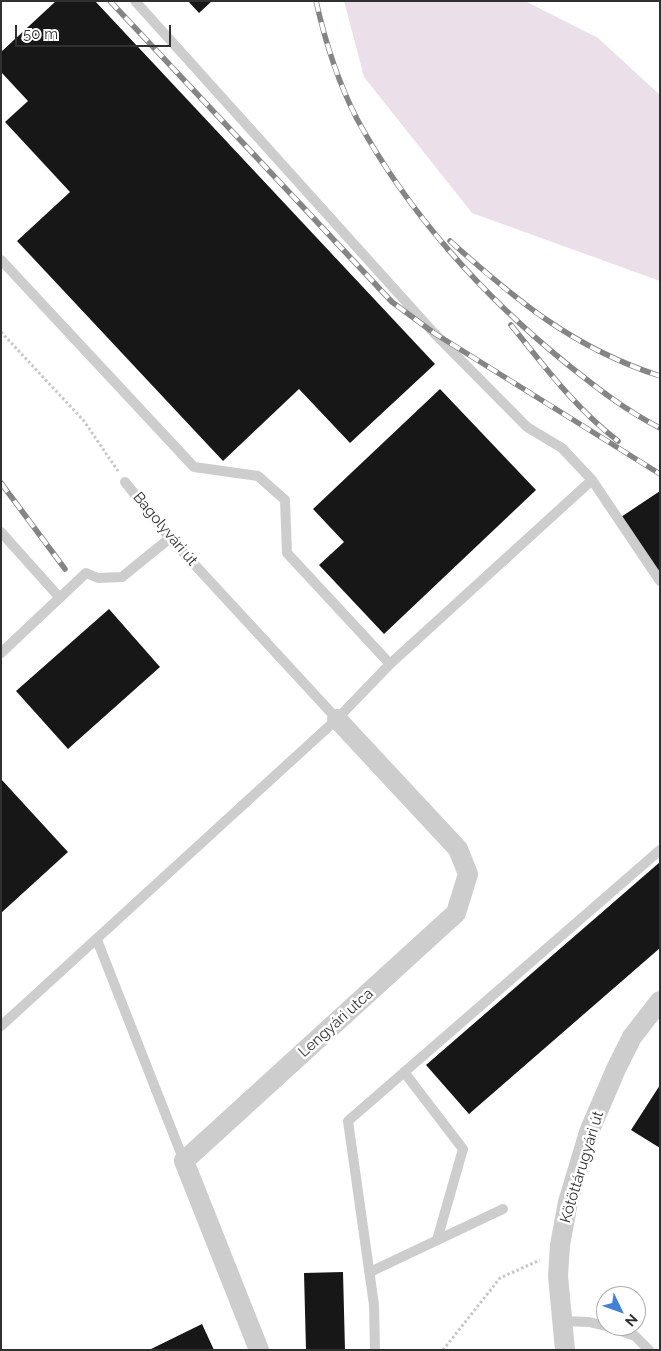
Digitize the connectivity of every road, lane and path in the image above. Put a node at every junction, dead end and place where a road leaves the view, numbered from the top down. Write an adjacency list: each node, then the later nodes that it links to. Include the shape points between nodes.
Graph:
1 (135, 1): 4 (lane, via 434,333 527,427 562,448)
2 (1, 260): 11 (lane, via 194,467 258,476 285,500 287,554)
3 (1, 332): 5 (path, Bagolyvári út, via 84,422)
4 (592, 480): 8 (lane); 11 (lane)
5 (125, 482): 7 (lane, Bagolyvári út)
6 (1, 532): 9 (lane)
7 (170, 538): 9 (lane, via 122,577 98,578 86,573); 12 (lane, Bagolyvári út)
8 (660, 581)
9 (60, 598): 10 (lane)
10 (1, 653)
11 (390, 664): 12 (lane)
12 (336, 719): 14 (lane); 18 (street, Lengyári utca, via 458,849 468,874 456,914)
13 (660, 850): 17 (lane)
14 (97, 940): 16 (lane); 18 (lane)
15 (660, 1001): 21 (street, Kötöttárugyári út, via 632,1037 589,1132 568,1202)
16 (1, 1026)
17 (404, 1072): 20 (lane, via 463,1149); 22 (lane, via 348,1121)
18 (184, 1161): 26 (street)
19 (503, 1209): 20 (lane)
20 (437, 1240): 22 (lane)
21 (560, 1245): 23 (street, Kötöttárugyári út); 28 (path, via 545,1258 500,1278)
22 (370, 1272): 27 (lane)
23 (561, 1322): 24 (lane); 29 (street, Kötöttárugyári út)
24 (596, 1324)
25 (635, 1336): 30 (lane)
26 (259, 1350)
27 (375, 1350)
28 (443, 1350)
29 (565, 1350)
30 (649, 1350)

